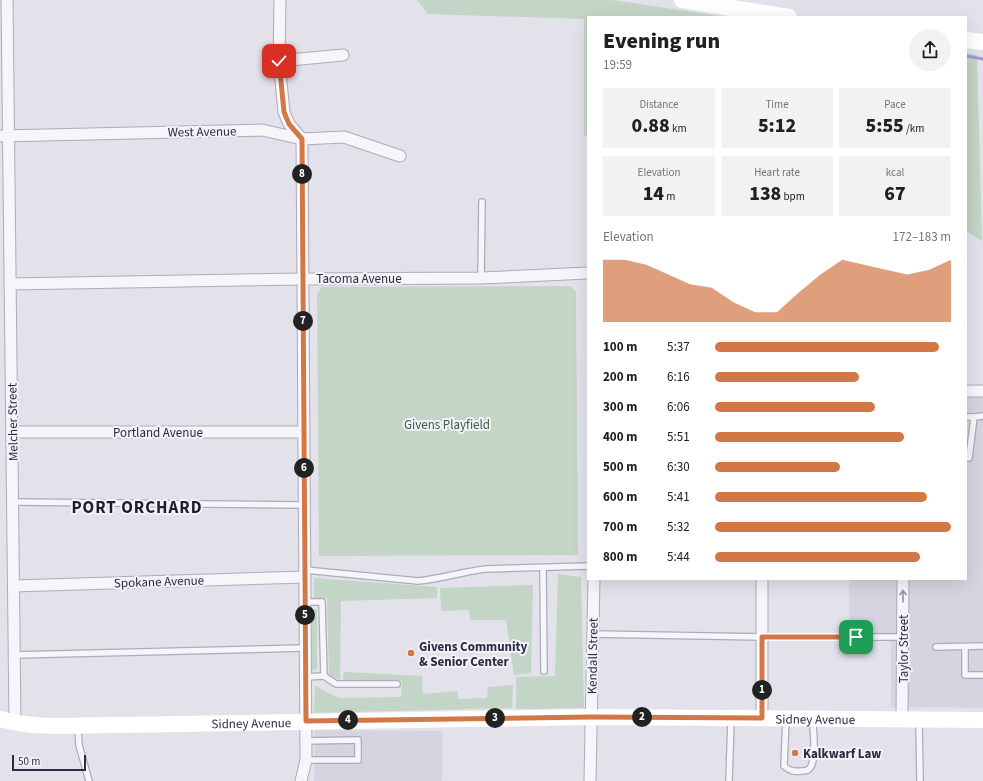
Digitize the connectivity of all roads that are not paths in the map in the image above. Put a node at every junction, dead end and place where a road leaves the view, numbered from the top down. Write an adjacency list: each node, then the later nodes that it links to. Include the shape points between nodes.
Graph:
1 (7, 0): 9 (street, Melcher Street)
2 (280, 0): 8 (street)
3 (682, 0): 4 (main road)
4 (782, 16)
5 (967, 40): 6 (main road)
6 (983, 42)
7 (343, 55): 8 (street)
8 (279, 61): 10 (street, via 284,112 289,124)
9 (4, 135): 10 (street, West Avenue, via 262,130); 16 (street, Melcher Street)
10 (302, 139): 11 (street, West Avenue, via 344,137); 15 (street)
11 (400, 156)
12 (482, 202): 14 (lane)
13 (587, 273): 14 (street, Tacoma Avenue)
14 (482, 278): 15 (street, Tacoma Avenue)
15 (303, 279): 16 (street, Tacoma Avenue); 23 (street)
16 (10, 284): 22 (street, Melcher Street)
17 (967, 390): 18 (street)
18 (983, 390)
19 (983, 416): 21 (lane)
20 (967, 417): 21 (lane)
21 (974, 417): 24 (lane)
22 (12, 432): 23 (street, Portland Avenue); 26 (street, Melcher Street)
23 (304, 432): 27 (street)
24 (969, 435): 25 (lane)
25 (967, 458)
26 (12, 502): 27 (lane); 34 (street, Melcher Street)
27 (304, 504): 30 (street)
28 (587, 566): 29 (lane)
29 (543, 568): 30 (lane, via 485,569 418,581); 44 (lane)
30 (305, 574): 34 (street, Spokane Avenue); 35 (street)
31 (594, 580): 36 (street, Kendall Street)
32 (762, 580): 37 (street)
33 (903, 580): 38 (street, Taylor Street, one-way to 33)
34 (14, 586): 43 (street, Melcher Street)
35 (305, 602): 42 (street); 47 (lane, via 322,602)
36 (593, 634): 37 (lane); 49 (street, Kendall Street)
37 (762, 637): 38 (lane); 51 (street)
38 (902, 637): 55 (street, Taylor Street)
39 (965, 646): 40 (lane); 41 (lane); 45 (lane, via 965,675)
40 (983, 646)
41 (936, 647)
42 (305, 648): 43 (lane); 46 (street)
43 (14, 655): 59 (street, Melcher Street)
44 (544, 671)
45 (983, 675)
46 (306, 676): 47 (lane); 58 (street)
47 (324, 676): 48 (lane, via 336,684)
48 (397, 684)
49 (591, 717): 50 (main road, Sidney Avenue); 58 (main road, Sidney Avenue); 65 (street, Kendall Street)
50 (731, 718): 51 (main road, Sidney Avenue); 66 (lane)
51 (762, 718): 52 (main road, Sidney Avenue)
52 (786, 718): 53 (main road, Sidney Avenue); 53 (lane, via 784,766 796,772 807,771 813,761)
53 (813, 718): 55 (main road, Sidney Avenue)
54 (0, 719): 59 (main road, Sidney Avenue)
55 (902, 719): 56 (main road, Sidney Avenue)
56 (919, 719): 57 (main road, Sidney Avenue); 67 (lane)
57 (983, 720)
58 (306, 721): 60 (main road, Sidney Avenue); 61 (street)
59 (15, 724): 60 (main road, Sidney Avenue)
60 (78, 726): 63 (lane, via 79,745)
61 (306, 741): 62 (street); 62 (lane, via 358,740 358,760)
62 (306, 760): 64 (street)
63 (89, 781)
64 (301, 781)
65 (590, 781)
66 (729, 781)
67 (920, 781)

